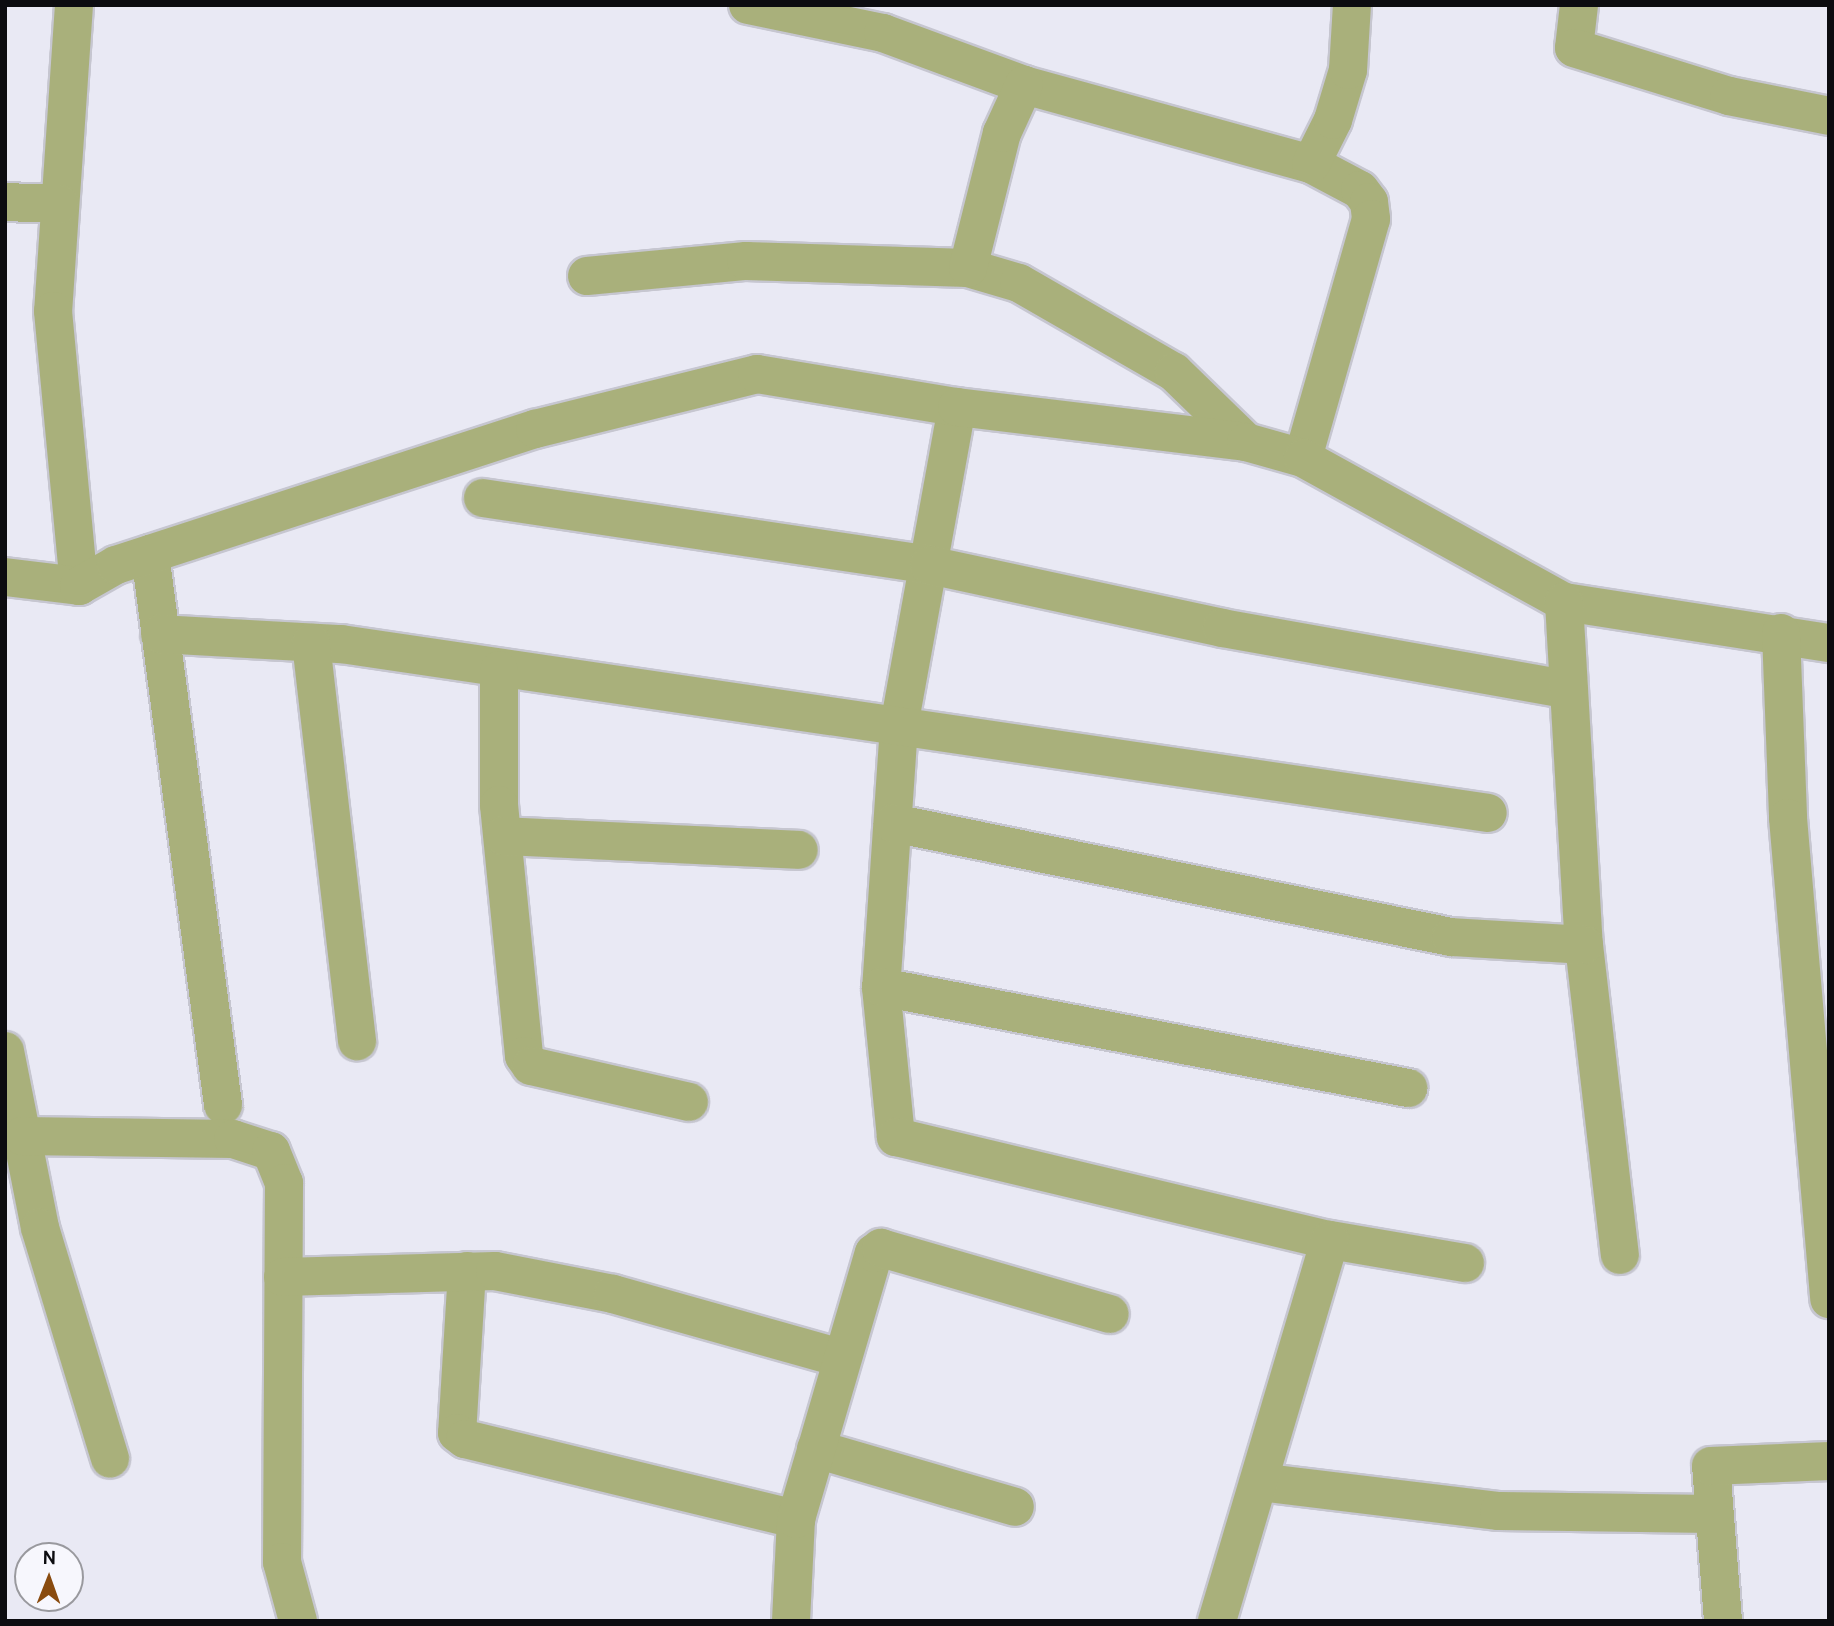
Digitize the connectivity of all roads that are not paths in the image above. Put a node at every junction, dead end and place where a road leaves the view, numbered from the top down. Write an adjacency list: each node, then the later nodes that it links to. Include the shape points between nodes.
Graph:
1 (74, 5): 9 (street)
2 (748, 5): 5 (street, via 883,33)
3 (1352, 5): 7 (street, via 1348,71 1333,120)
4 (1579, 5): 6 (street, via 1574,48 1729,96)
5 (1024, 85): 7 (street); 10 (street, via 1002,133)
6 (1829, 117)
7 (1311, 163): 14 (street, via 1360,190 1369,202 1371,219)
8 (5, 202): 9 (street)
9 (61, 204): 19 (street, via 53,311)
10 (968, 268): 11 (street, via 746,261); 13 (street, via 1019,282 1174,372)
11 (587, 276)
12 (957, 407): 13 (street); 16 (street, via 757,373 535,429); 17 (street)
13 (1246, 442): 14 (street)
14 (1303, 458): 20 (street)
15 (483, 498): 17 (street)
16 (150, 554): 19 (street); 22 (street)
17 (929, 565): 26 (street, via 1222,628); 27 (street)
18 (5, 577): 19 (street)
19 (79, 586)
20 (1564, 602): 21 (street); 26 (street)
21 (1781, 633): 24 (street); 45 (street, via 1788,818)
22 (160, 634): 23 (street); 38 (street)
23 (312, 642): 25 (street); 34 (street)
24 (1829, 643)
25 (499, 670): 27 (street); 30 (street)
26 (1569, 690): 32 (street)
27 (899, 726): 28 (street); 29 (street)
28 (1488, 813)
29 (893, 823): 32 (street, via 1451,937); 33 (street)
30 (503, 836): 31 (street); 37 (street, via 524,1056 531,1066)
31 (799, 850)
32 (1584, 945): 41 (street)
33 (881, 987): 36 (street); 40 (street, via 896,1137)
34 (357, 1041)
35 (5, 1051): 39 (street)
36 (1408, 1088)
37 (689, 1102)
38 (223, 1104)
39 (22, 1136): 44 (street, via 233,1139 271,1151 284,1183); 49 (street, via 40,1228)
40 (1330, 1241): 42 (street); 51 (street)
41 (1620, 1255)
42 (1465, 1263)
43 (467, 1271): 44 (street); 47 (street, via 495,1271 613,1294); 54 (street, via 457,1433 465,1439)
44 (283, 1278): 55 (street, via 282,1562)
45 (1829, 1299)
46 (1110, 1314): 47 (street, via 881,1248 874,1253)
47 (840, 1358): 48 (street)
48 (816, 1449): 52 (street); 54 (street)
49 (110, 1459)
50 (1829, 1461): 53 (street, via 1711,1466)
51 (1259, 1482): 53 (street, via 1499,1511); 57 (street)
52 (1014, 1507)
53 (1712, 1514): 58 (street)
54 (796, 1519): 56 (street)
55 (298, 1621)
56 (792, 1621)
57 (1217, 1621)
58 (1723, 1621)

